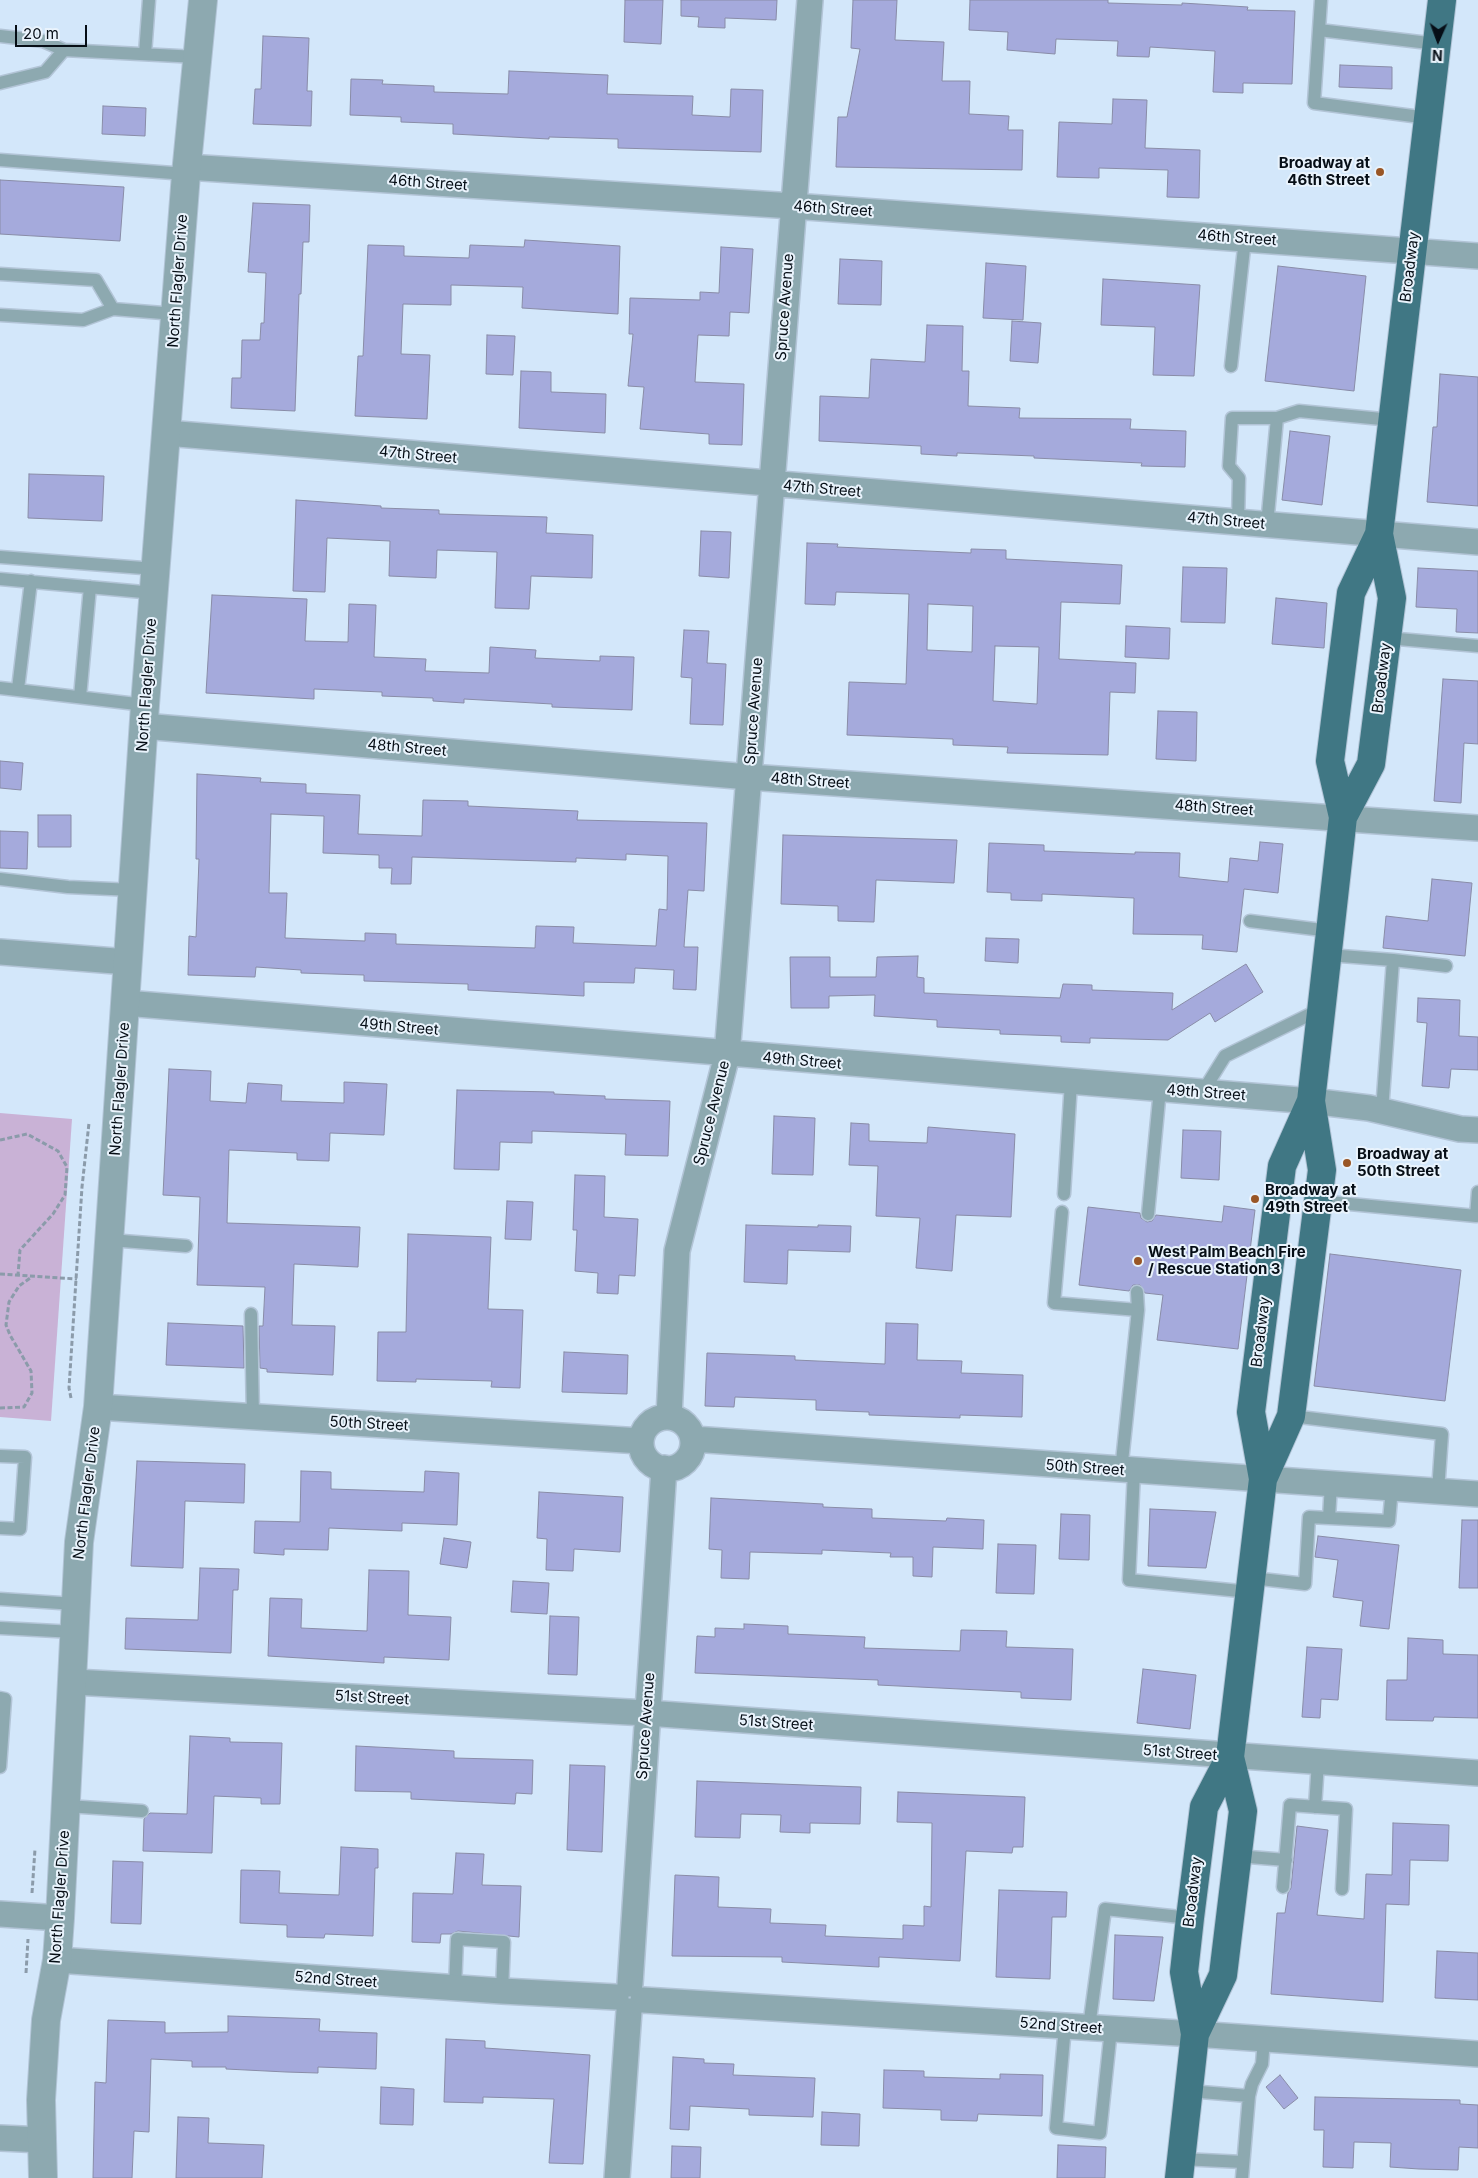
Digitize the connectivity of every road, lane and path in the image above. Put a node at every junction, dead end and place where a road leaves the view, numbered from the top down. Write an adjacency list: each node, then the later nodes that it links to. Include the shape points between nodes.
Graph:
1 (148, 0): 10 (lane)
2 (203, 0): 11 (street, North Flagler Drive)
3 (810, 0): 16 (street, Spruce Avenue)
4 (1321, 0): 6 (lane)
5 (1442, 0): 8 (main road, Broadway)
6 (1319, 30): 8 (lane); 13 (lane, via 1314,103)
7 (0, 36): 9 (lane, via 43,41)
8 (1437, 44): 13 (main road, Broadway)
9 (64, 50): 10 (lane); 12 (lane, via 45,72)
10 (145, 54): 11 (lane)
11 (197, 57): 15 (street, North Flagler Drive)
12 (0, 83)
13 (1428, 118): 18 (main road, Broadway)
14 (0, 160): 15 (lane)
15 (186, 170): 16 (street, 46th Street); 22 (street, North Flagler Drive)
16 (793, 206): 17 (street, 46th Street); 28 (street, Spruce Avenue)
17 (1244, 238): 18 (street, 46th Street); 24 (lane)
18 (1412, 250): 19 (street, 46th Street); 26 (main road, Broadway)
19 (1478, 256)
20 (0, 274): 21 (lane, via 96,280)
21 (113, 309): 22 (lane); 23 (lane, via 83,320)
22 (175, 314): 27 (street, North Flagler Drive)
23 (0, 315)
24 (1231, 366)
25 (1277, 418): 26 (lane, via 1299,411); 29 (lane, via 1232,418 1229,466 1239,478); 30 (lane)
26 (1392, 420): 31 (main road, Broadway)
27 (166, 433): 28 (street, 47th Street); 35 (street, North Flagler Drive)
28 (772, 485): 29 (street, 47th Street); 44 (street, Spruce Avenue)
29 (1238, 522): 30 (street, 47th Street)
30 (1267, 525): 31 (street, 47th Street)
31 (1379, 534): 32 (street, 47th Street); 38 (main road, Broadway, via 1392,598); 45 (main road, Broadway, via 1351,593 1330,762)
32 (1478, 542)
33 (0, 557): 35 (lane)
34 (0, 579): 36 (lane)
35 (155, 581): 37 (lane); 43 (street, North Flagler Drive)
36 (31, 582): 37 (lane); 41 (lane)
37 (90, 587): 42 (lane)
38 (1387, 638): 39 (lane); 45 (main road, Broadway, via 1371,764)
39 (1478, 646)
40 (0, 688): 41 (lane)
41 (18, 689): 42 (lane)
42 (80, 697): 43 (lane)
43 (144, 716): 44 (street, 48th Street); 48 (street, North Flagler Drive)
44 (749, 777): 45 (street, 48th Street); 57 (street, Spruce Avenue)
45 (1343, 817): 46 (street, 48th Street); 50 (main road, Broadway)
46 (1478, 828)
47 (0, 879): 48 (lane)
48 (132, 890): 53 (street, North Flagler Drive)
49 (1250, 921): 50 (lane)
50 (1329, 943): 52 (lane); 56 (main road, Broadway)
51 (0, 952): 53 (street)
52 (1393, 960): 54 (lane); 62 (lane)
53 (128, 962): 55 (street, North Flagler Drive)
54 (1446, 966)
55 (125, 1003): 57 (street, 49th Street); 70 (street, North Flagler Drive)
56 (1321, 1008): 60 (lane, via 1225,1056); 61 (main road, Broadway)
57 (727, 1055): 58 (street, 49th Street); 83 (street, Spruce Avenue, via 677,1251)
58 (1070, 1082): 59 (street, 49th Street); 66 (lane)
59 (1160, 1090): 60 (street, 49th Street); 69 (lane)
60 (1202, 1092): 61 (street, 49th Street)
61 (1311, 1102): 62 (street, 49th Street); 67 (main road, Broadway, via 1322,1170); 89 (main road, Broadway, via 1282,1166 1251,1412)
62 (1382, 1111): 63 (street, 49th Street, via 1460,1129)
63 (1478, 1130)
64 (0, 1140): 73 (path, via 27,1134 58,1151 67,1167 65,1196 20,1250)
65 (1478, 1192): 67 (lane, via 1476,1216)
66 (1064, 1194)
67 (1318, 1201): 81 (main road, Broadway)
68 (1062, 1212): 77 (lane, via 1054,1302)
69 (1148, 1214)
70 (110, 1240): 71 (lane); 79 (street, North Flagler Drive)
71 (186, 1246)
72 (0, 1274): 73 (path)
73 (18, 1276): 74 (path)
74 (33, 1276): 75 (path); 80 (path, via 19,1286 9,1302 6,1324 31,1371 32,1393 24,1407)
75 (78, 1279)
76 (1137, 1292): 77 (lane)
77 (1138, 1310): 88 (lane)
78 (251, 1314): 82 (lane)
79 (98, 1407): 82 (street, 50th Street); 98 (street, North Flagler Drive, via 79,1542)
80 (0, 1408)
81 (1291, 1416): 89 (main road, Broadway); 92 (lane, via 1442,1434)
82 (252, 1417): 85 (street, 50th Street)
83 (669, 1417): 84 (street, via 685,1424); 85 (street, via 653,1420)
84 (693, 1439): 87 (street, via 686,1461); 88 (street, 50th Street)
85 (641, 1441): 87 (street, via 645,1456 656,1466)
86 (0, 1456): 95 (lane, via 25,1458 20,1529)
87 (664, 1468): 103 (street, Spruce Avenue)
88 (1127, 1471): 89 (street, 50th Street); 96 (lane, via 1129,1580)
89 (1264, 1479): 90 (street, 50th Street); 96 (main road, Broadway)
90 (1331, 1484): 91 (street, 50th Street); 94 (lane)
91 (1392, 1488): 92 (street, 50th Street); 94 (lane, via 1389,1521)
92 (1438, 1491): 93 (street, 50th Street)
93 (1478, 1494)
94 (1329, 1518): 96 (lane, via 1309,1517 1305,1584)
95 (0, 1528)
96 (1251, 1585): 104 (main road, Broadway)
97 (0, 1599): 98 (lane)
98 (75, 1604): 100 (street, North Flagler Drive)
99 (0, 1628): 100 (lane)
100 (74, 1632): 101 (street, North Flagler Drive)
101 (74, 1682): 103 (street, 51st Street); 108 (street, North Flagler Drive)
102 (0, 1698): 106 (lane, via 5,1699)
103 (647, 1713): 104 (street, 51st Street); 124 (street, Spruce Avenue)
104 (1230, 1756): 105 (street, 51st Street); 112 (main road, Broadway, via 1242,1811); 119 (main road, Broadway, via 1204,1807)
105 (1318, 1762): 107 (street, 51st Street); 109 (lane)
106 (0, 1767)
107 (1478, 1773)
108 (67, 1806): 110 (lane); 118 (street, North Flagler Drive)
109 (1315, 1807): 113 (lane, via 1290,1805); 115 (lane, via 1346,1809)
110 (142, 1810)
111 (36, 1847): 117 (path)
112 (1237, 1856): 113 (lane); 126 (main road, Broadway, via 1223,1975)
113 (1286, 1860): 114 (lane)
114 (1283, 1887)
115 (1342, 1889)
116 (0, 1914): 117 (street)
117 (30, 1916): 118 (street); 121 (path)
118 (60, 1918): 120 (street, North Flagler Drive)
119 (1190, 1918): 125 (lane, via 1105,1909); 126 (main road, Broadway, via 1184,1972)
120 (56, 1960): 122 (street, 52nd Street); 132 (street, North Flagler Drive, via 46,2020 41,2100)
121 (26, 1976)
122 (455, 1988): 123 (street, 52nd Street); 123 (lane, via 457,1939 504,1942)
123 (502, 1991): 124 (street, 52nd Street)
124 (630, 1998): 125 (street, 52nd Street); 136 (street, Spruce Avenue)
125 (1088, 2027): 125 (lane, via 1056,2128 1100,2133); 126 (street, 52nd Street)
126 (1195, 2034): 127 (street, 52nd Street); 129 (main road, Broadway)
127 (1264, 2039): 128 (street, 52nd Street); 130 (lane, via 1262,2064)
128 (1478, 2054)
129 (1189, 2091): 130 (lane); 134 (main road, Broadway)
130 (1249, 2096): 133 (lane)
131 (0, 2138): 132 (street)
132 (43, 2140): 135 (street, North Flagler Drive)
133 (1243, 2162): 134 (lane); 137 (lane)
134 (1180, 2169)
135 (43, 2178)
136 (617, 2178)
137 (1242, 2178)

